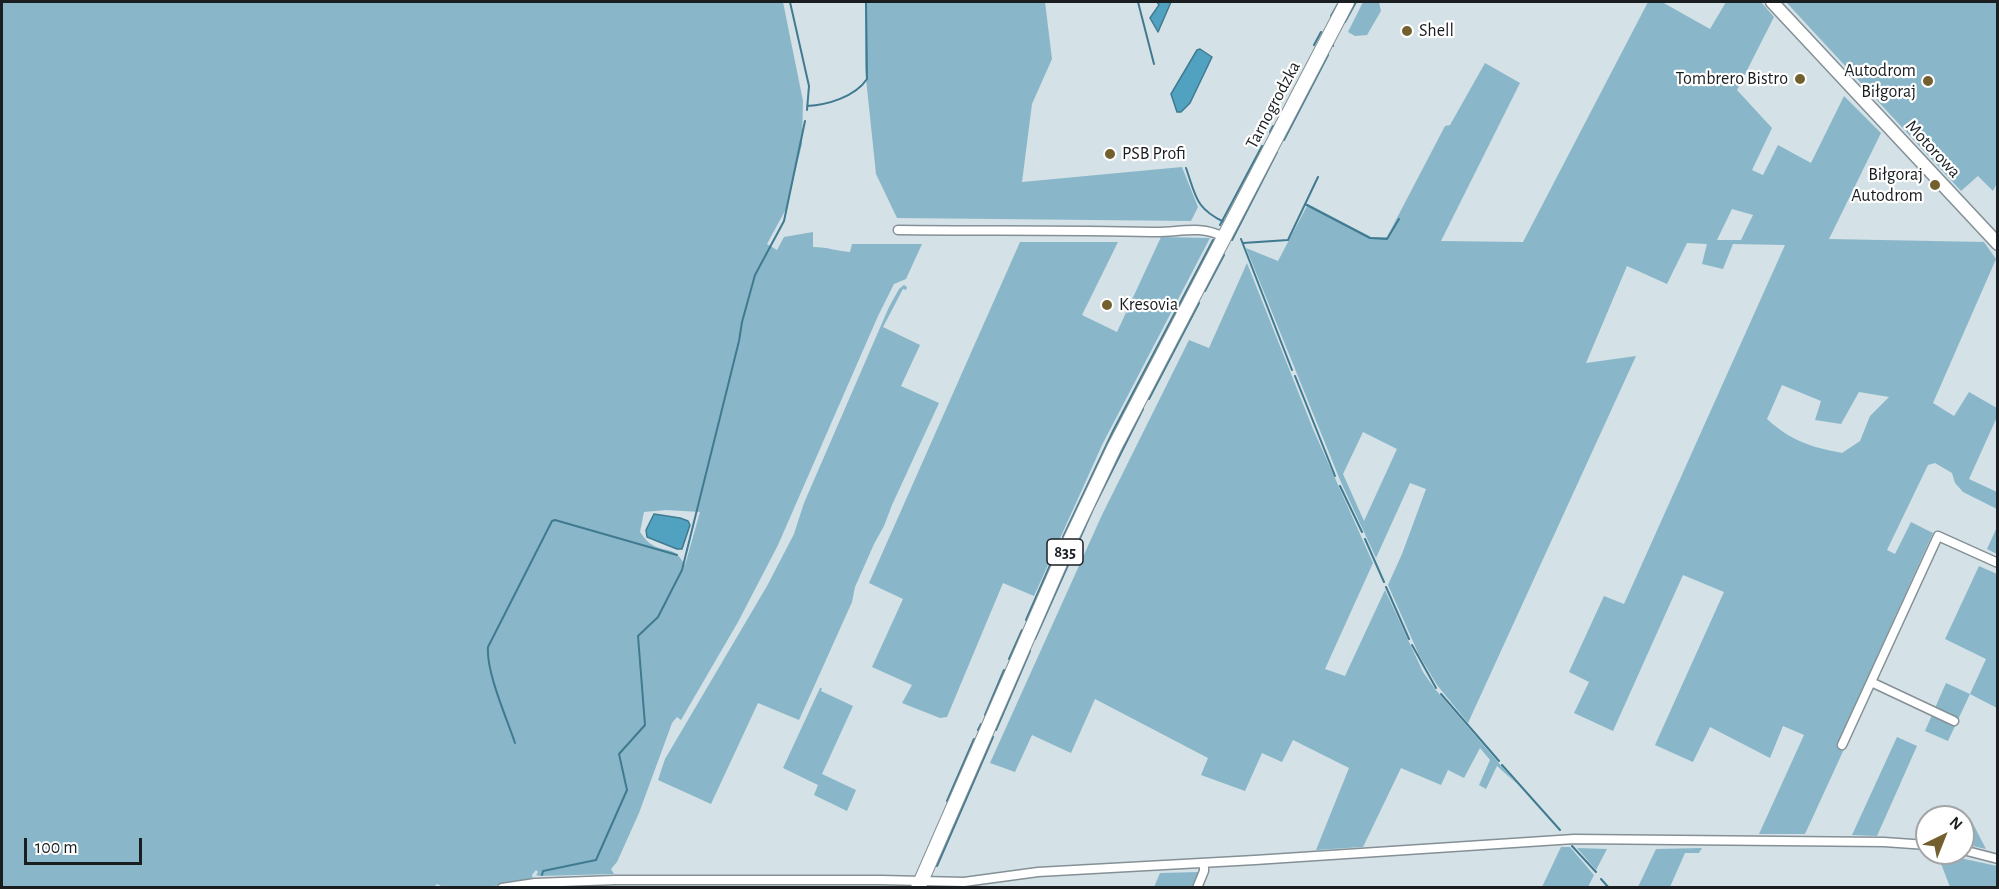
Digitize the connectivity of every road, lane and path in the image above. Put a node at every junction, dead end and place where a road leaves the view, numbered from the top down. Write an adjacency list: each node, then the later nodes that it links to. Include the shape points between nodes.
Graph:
1 (1347, 2): 4 (main road, Tarnogrodzka / 835)
2 (1772, 2): 5 (street, Motorowa)
3 (898, 230): 4 (street)
4 (1227, 231): 14 (main road, 835, via 1089,499)
5 (1996, 243)
6 (1998, 563): 7 (street, via 1938,536)
7 (1871, 682): 8 (street); 9 (street)
8 (1954, 721)
9 (1842, 745)
10 (1915, 844): 13 (street, via 1574,839)
11 (1975, 853): 12 (street)
12 (1998, 859)
13 (1204, 863): 14 (street, via 1038,872); 16 (street)
14 (919, 884): 15 (street, via 615,880)
15 (502, 888)
16 (1197, 888)

